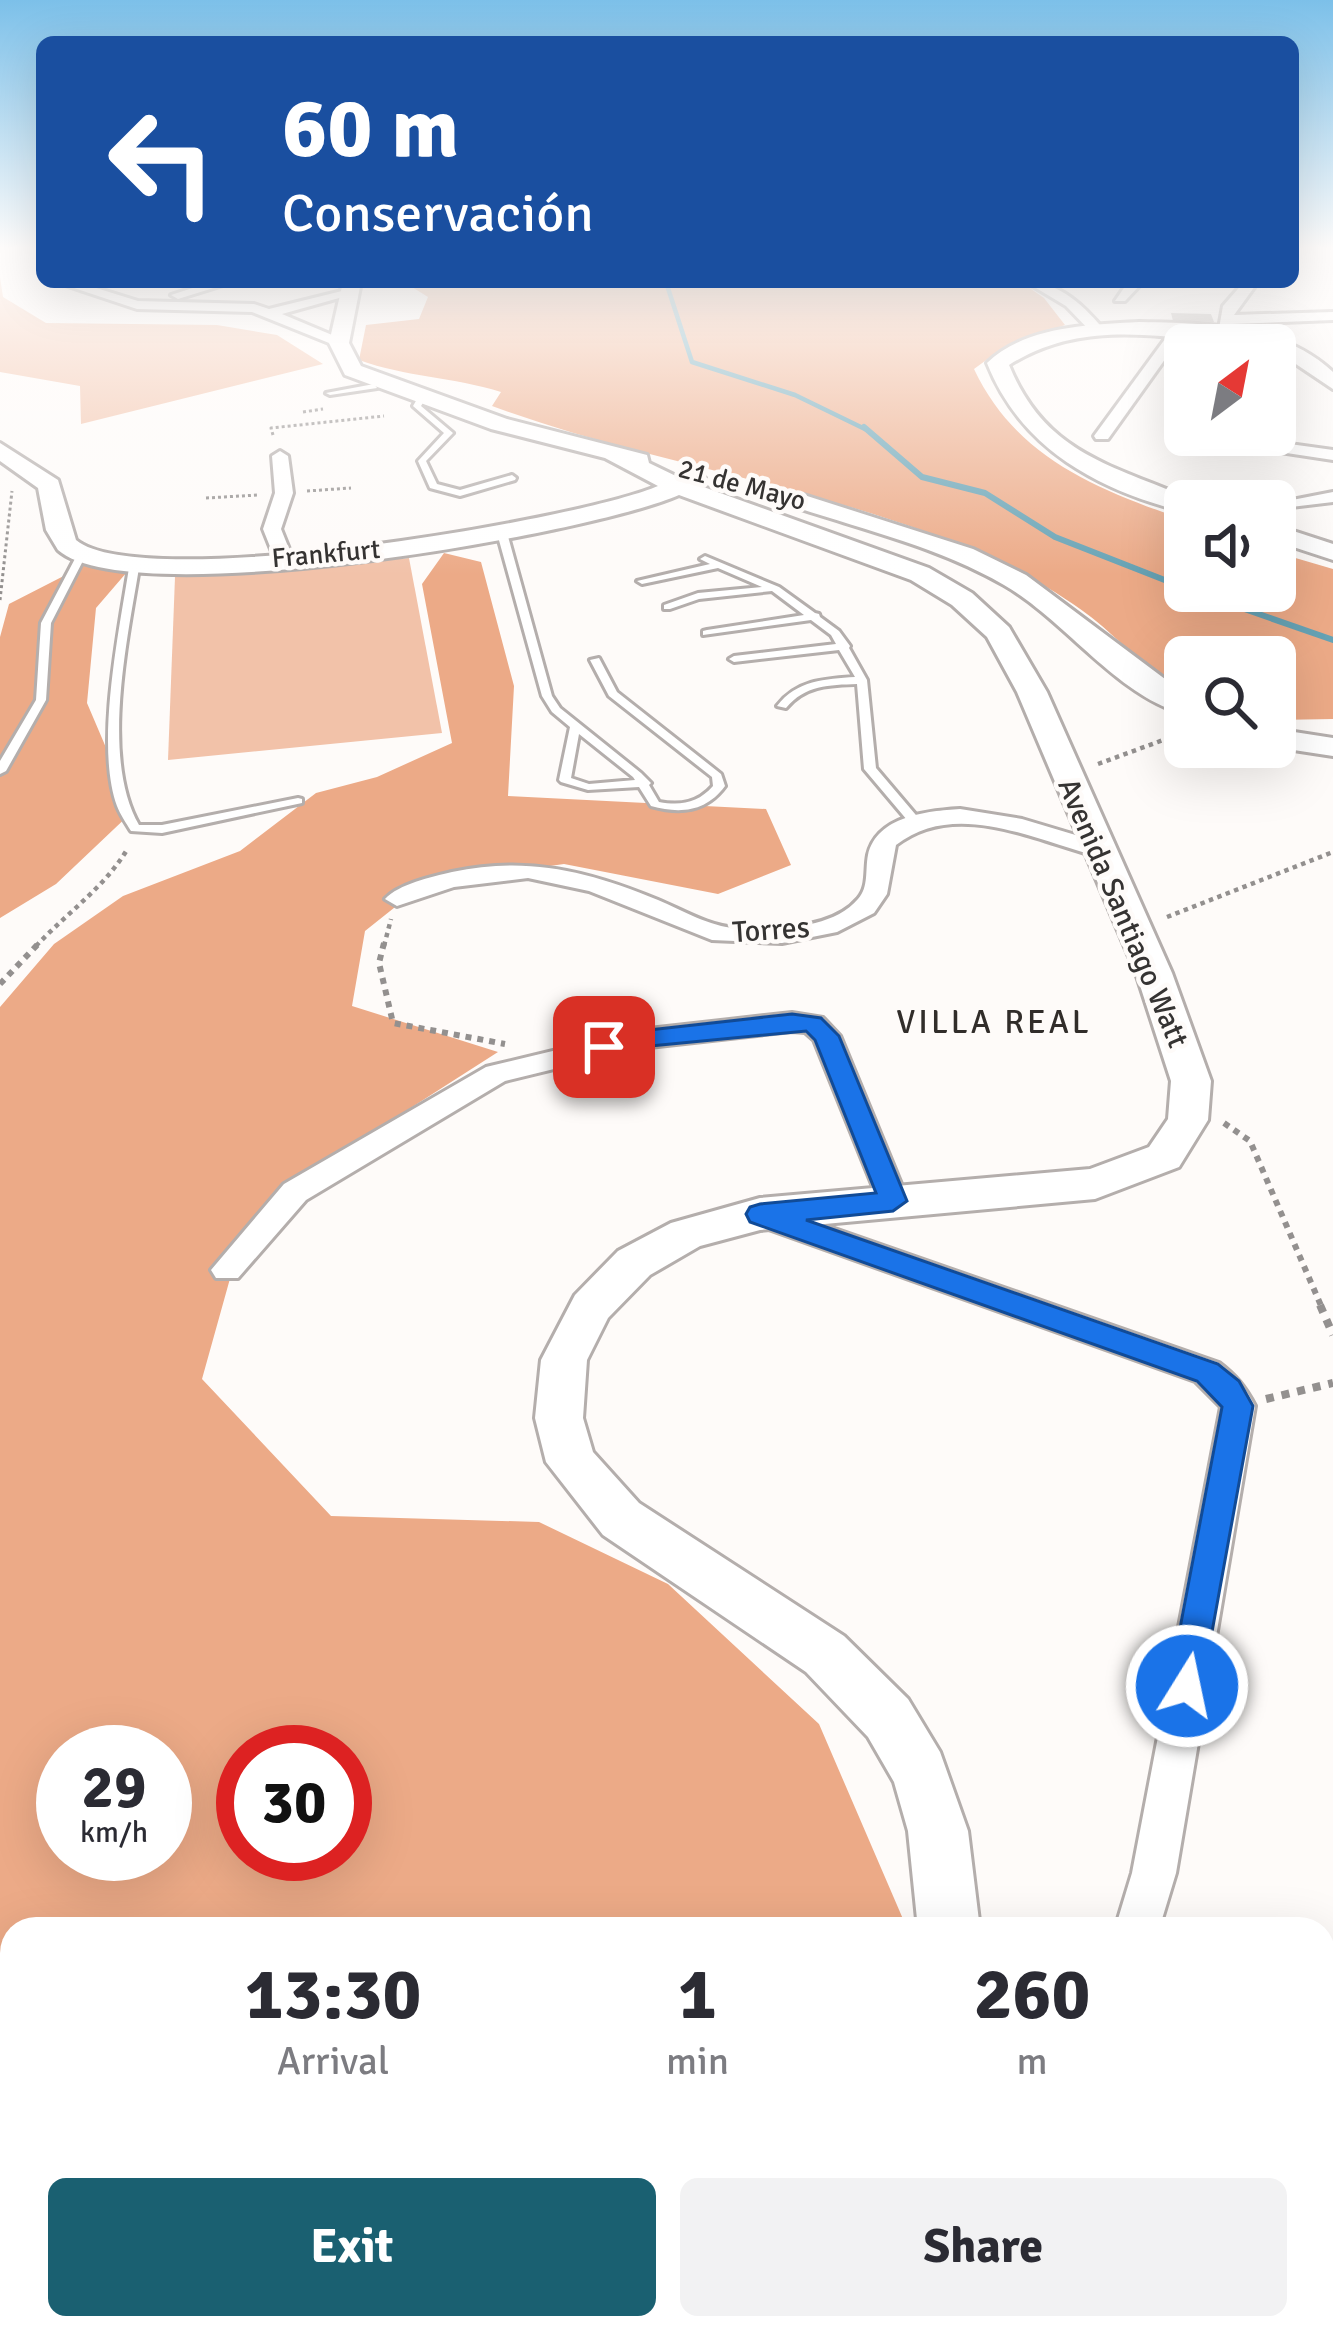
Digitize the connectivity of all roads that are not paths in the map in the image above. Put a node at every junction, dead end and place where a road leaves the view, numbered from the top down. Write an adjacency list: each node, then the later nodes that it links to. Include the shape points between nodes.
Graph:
1 (343, 357): 5 (street)
2 (1005, 357): 16 (street, via 998,363 1005,389 1040,433 1076,462)
3 (1160, 357): 9 (street)
4 (1296, 360): 6 (street)
5 (366, 383): 7 (lane); 8 (street)
6 (1333, 383)
7 (330, 393)
8 (423, 396): 14 (lane, via 417,406 449,433 422,460 433,486 460,493); 15 (street, Avenida Santiago Watt)
9 (1102, 436)
10 (1296, 451): 11 (street)
11 (1333, 455)
12 (11, 456): 22 (street, via 49,485 61,539)
13 (280, 456): 23 (street, via 284,493 272,529)
14 (512, 478)
15 (692, 479): 19 (street, Frankfurt, via 615,510); 36 (street, 21 de Mayo, via 964,554 1017,581); 45 (street, Avenida Santiago Watt, via 962,599 999,633 1032,692)
16 (1164, 497)
17 (1333, 497): 18 (street)
18 (1296, 502)
19 (502, 533): 23 (street, Frankfurt); 38 (lane, via 547,696)
20 (1296, 540): 21 (street)
21 (1333, 551)
22 (81, 555): 26 (street, Frankfurt); 41 (lane, via 46,623 41,700)
23 (284, 559): 26 (street, Frankfurt)
24 (705, 559): 25 (lane)
25 (720, 565): 27 (lane); 28 (lane)
26 (134, 568): 43 (lane, via 114,748 122,814 135,828 162,830)
27 (642, 581)
28 (776, 589): 29 (lane, via 732,590); 30 (lane)
29 (667, 607)
30 (816, 616): 31 (lane); 32 (lane)
31 (707, 633)
32 (845, 646): 33 (lane); 35 (lane)
33 (734, 659)
34 (595, 660): 42 (lane, via 613,694 710,769 719,786 702,803 672,808 655,804)
35 (862, 680): 37 (lane, via 804,686); 44 (lane, via 870,770)
36 (1164, 696)
37 (782, 706)
38 (574, 728): 42 (lane); 42 (lane, via 566,780 579,787)
39 (1296, 741): 40 (street)
40 (1333, 747)
41 (0, 771)
42 (645, 783)
43 (298, 801)
44 (917, 824): 45 (street, via 965,817); 46 (street, Torres, via 886,842 876,892 862,911 778,936 721,934 565,872 453,875)
45 (1094, 837): 47 (street, Avenida Santiago Watt, via 1191,1081 1188,1120 1164,1157 1095,1184)
46 (397, 898)
47 (893, 1201): 48 (street); 49 (street, via 826,1036 813,1024 792,1022 640,1039 496,1074 295,1192)
48 (760, 1214): 50 (street, via 686,1234 634,1263 591,1307 563,1360 559,1418 571,1462 621,1520 824,1654 888,1718 920,1772 938,1831); 51 (street, via 1208,1372 1238,1406)
49 (226, 1270)
50 (948, 1917)
51 (1141, 1917)

